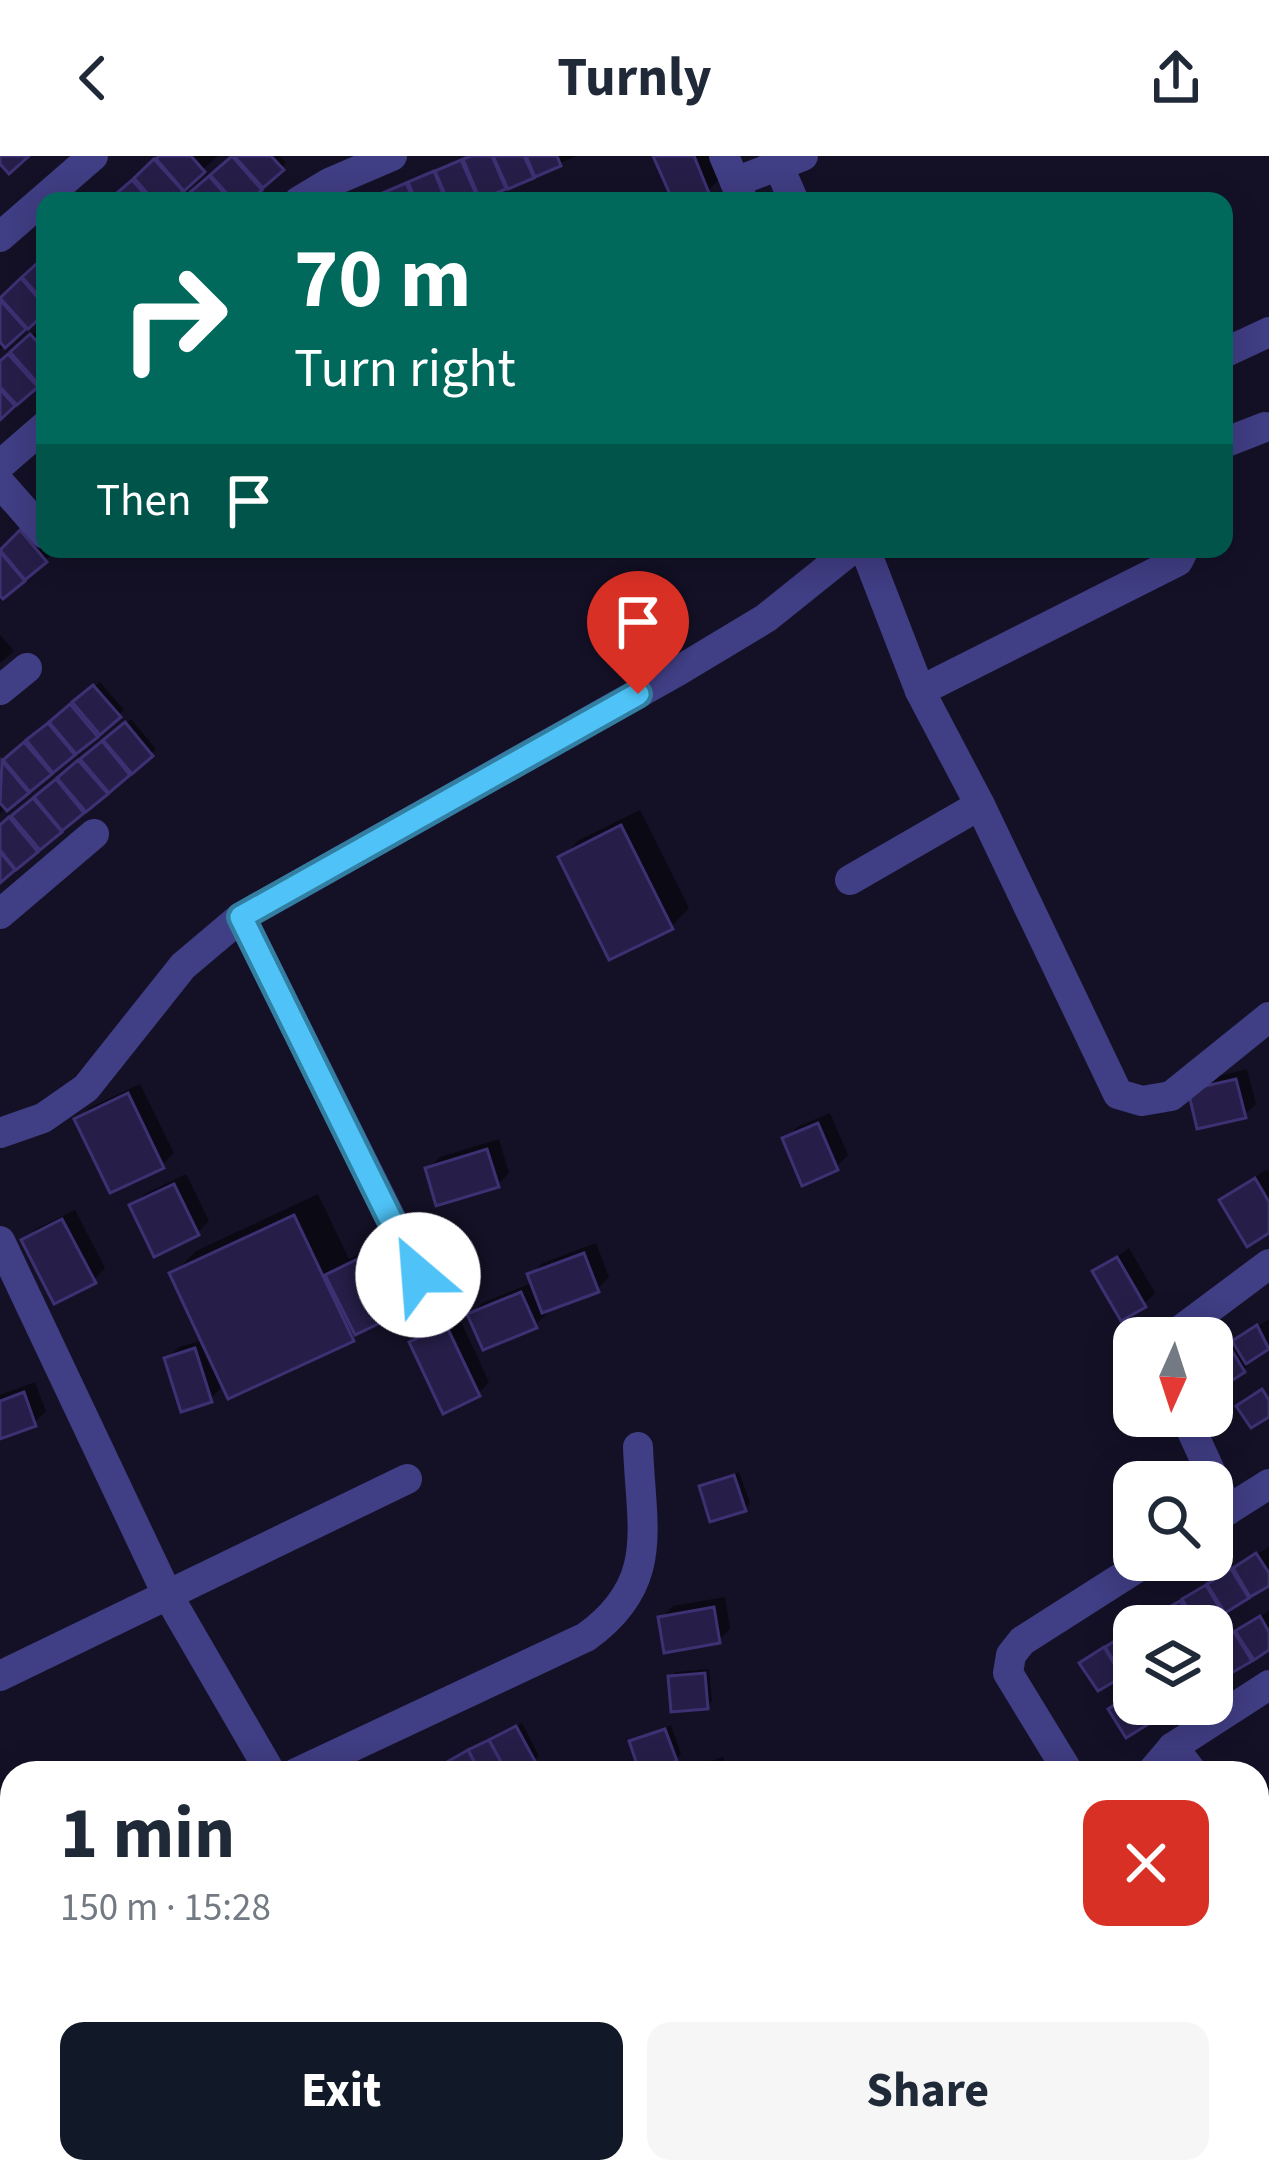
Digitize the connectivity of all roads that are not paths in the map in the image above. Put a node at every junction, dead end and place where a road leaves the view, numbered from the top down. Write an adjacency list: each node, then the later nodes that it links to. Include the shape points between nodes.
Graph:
1 (93, 156): 5 (street)
2 (392, 156): 6 (street)
3 (785, 159): 4 (street); 7 (street)
4 (734, 180)
5 (52, 192)
6 (314, 192)
7 (792, 192)
8 (36, 206): 9 (street)
9 (0, 237)
10 (1269, 332): 11 (street)
11 (1233, 349)
12 (1264, 427): 14 (street)
13 (36, 434): 15 (street)
14 (1233, 439)
15 (0, 465)
16 (0, 483): 17 (street)
17 (36, 524)
18 (841, 558): 28 (street, via 731,639)
19 (868, 558): 23 (street)
20 (1180, 558): 23 (street)
21 (27, 668): 22 (street)
22 (0, 690)
23 (920, 691): 24 (street)
24 (980, 805): 26 (street); 29 (street, via 1118,1094 1142,1102 1171,1096)
25 (94, 834): 27 (street)
26 (850, 880)
27 (0, 914)
28 (241, 917): 30 (street, via 183,966 86,1088 43,1118); 33 (street)
29 (1269, 1017)
30 (0, 1133)
31 (0, 1240): 40 (street)
32 (1269, 1264): 34 (street)
33 (418, 1275)
34 (1197, 1317)
35 (638, 1447): 45 (street, via 639,1572 608,1621)
36 (406, 1478): 40 (street)
37 (1269, 1484): 38 (street)
38 (1233, 1507)
39 (1116, 1581): 46 (street, via 1011,1655 1008,1673)
40 (166, 1592): 41 (street); 44 (street)
41 (0, 1676)
42 (1269, 1684): 43 (street)
43 (1172, 1747): 47 (street); 48 (street)
44 (264, 1761)
45 (322, 1761)
46 (1062, 1761)
47 (1160, 1761)
48 (1183, 1761)

